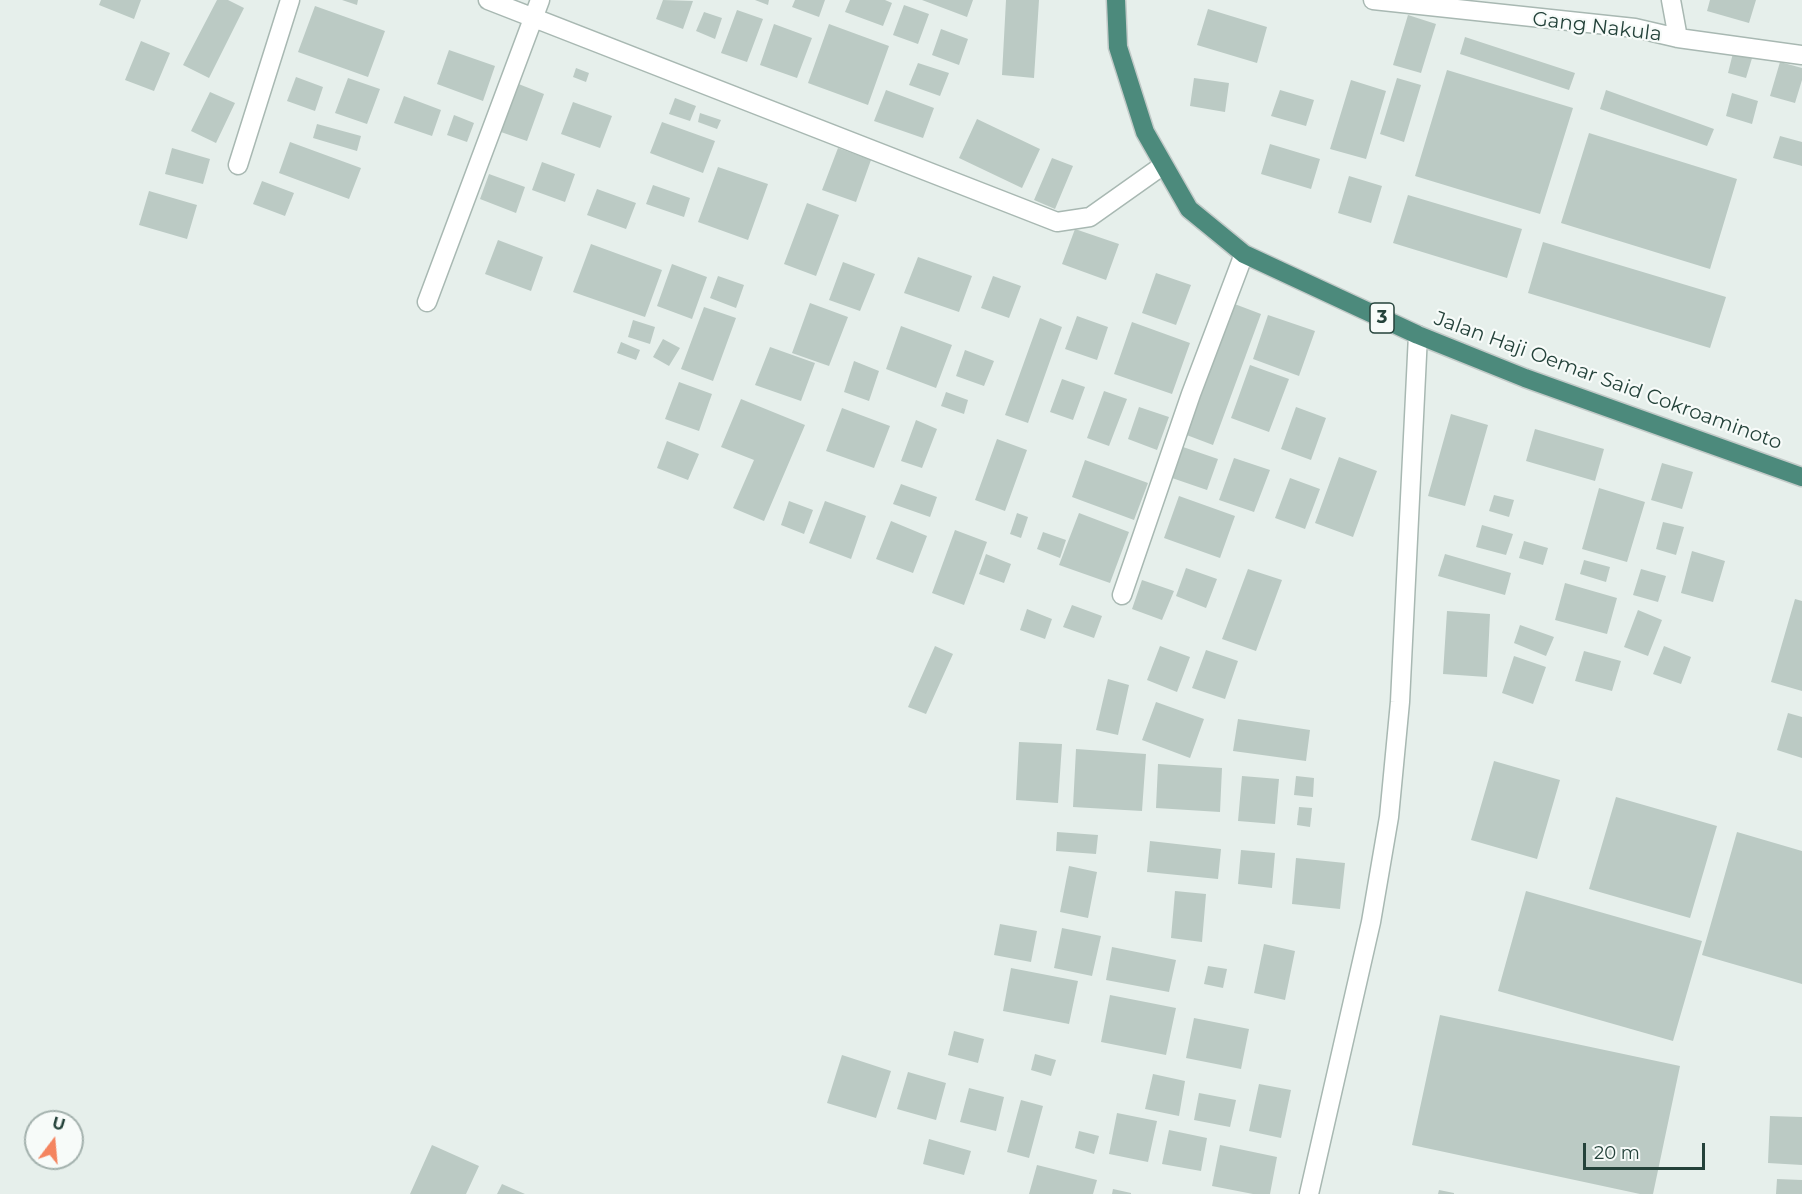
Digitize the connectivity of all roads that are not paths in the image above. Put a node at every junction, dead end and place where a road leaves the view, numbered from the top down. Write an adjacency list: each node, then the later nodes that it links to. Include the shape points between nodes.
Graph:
1 (290, 0): 10 (street)
2 (488, 0): 7 (street)
3 (540, 0): 7 (street)
4 (1116, 0): 11 (highway, Jalan Haji Oemar Said Cokroaminoto / 3, via 1118,46 1144,132)
5 (1373, 0): 8 (street, Gang Nakula, via 1635,28)
6 (1671, 0): 8 (street)
7 (533, 19): 11 (street, via 1057,222 1090,217); 13 (street)
8 (1678, 38): 9 (street, Gang Nakula)
9 (1802, 56)
10 (238, 165)
11 (1162, 166): 12 (highway, Jalan Haji Oemar Said Cokroaminoto / 3, via 1189,210)
12 (1244, 254): 14 (highway, Jalan Haji Oemar Said Cokroaminoto / 3); 16 (street)
13 (427, 302)
14 (1418, 334): 15 (highway, Jalan Haji Oemar Said Cokroaminoto / 3, via 1525,378); 17 (street, via 1400,702 1389,816 1371,922)
15 (1802, 477)
16 (1122, 596)
17 (1309, 1194)

